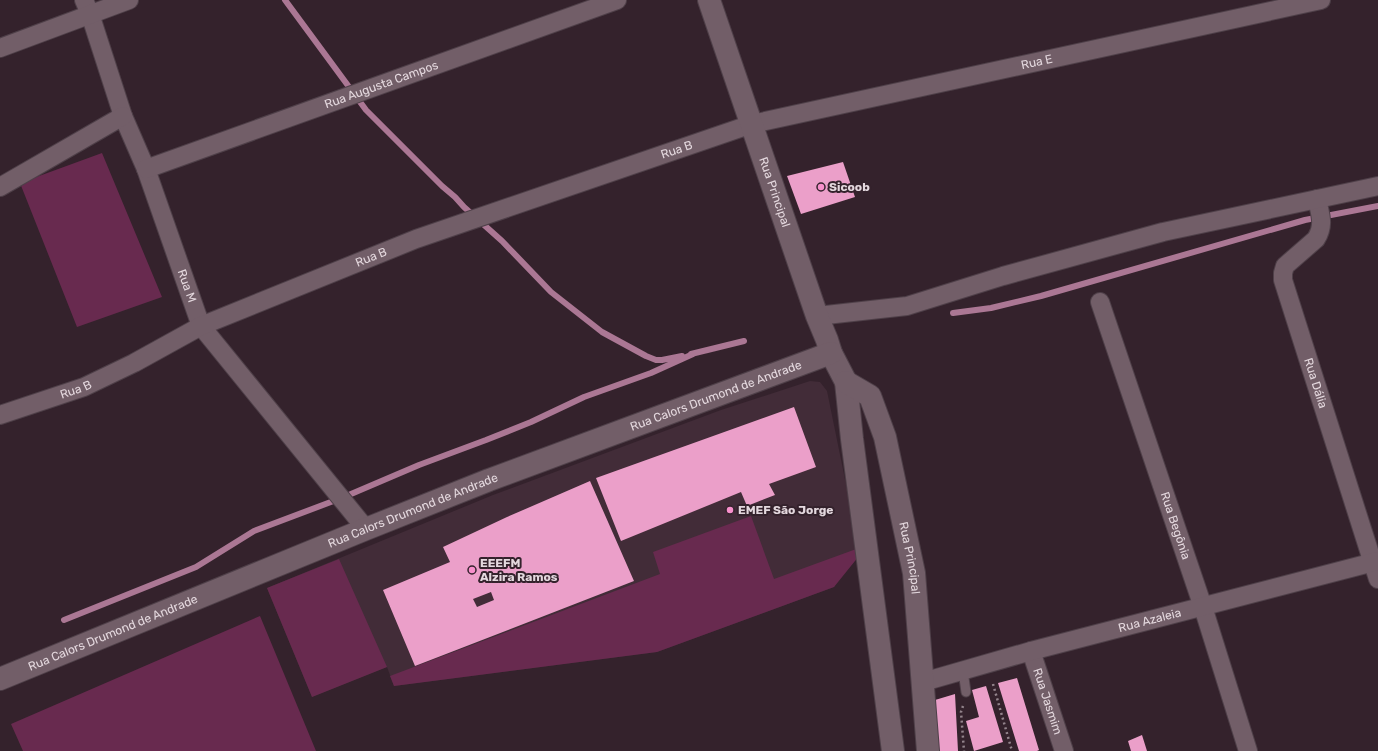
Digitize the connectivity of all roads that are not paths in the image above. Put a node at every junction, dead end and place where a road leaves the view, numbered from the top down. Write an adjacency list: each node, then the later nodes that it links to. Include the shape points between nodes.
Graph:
1 (129, 0): 5 (street)
2 (617, 0): 9 (street, Rua Augusta Campos)
3 (709, 0): 8 (main road, Rua Principal)
4 (1320, 0): 8 (street, Rua E)
5 (87, 7): 6 (street); 7 (street, Rua M)
6 (0, 48)
7 (123, 116): 9 (street, Rua M); 11 (street)
8 (752, 124): 14 (street, Rua B, via 416,239); 15 (main road, Rua Principal)
9 (146, 169): 14 (street, Rua M)
10 (1378, 186): 12 (street)
11 (0, 187)
12 (1319, 210): 15 (street, via 1163,232 1003,276); 19 (street, Rua Dália, via 1320,234 1285,266 1283,280)
13 (1100, 302): 20 (street, Rua Begônia)
14 (201, 326): 17 (street, Rua B, via 84,387); 18 (street, Rua M)
15 (824, 335): 16 (main road, Rua Principal); 18 (main road, Rua Calors Drumond de Andrade, via 489,480)
16 (846, 382): 24 (main road, Rua Principal, via 870,396 885,436 914,574); 26 (main road, Rua Principal)
17 (0, 415)
18 (366, 529): 23 (main road, Rua Calors Drumond de Andrade)
19 (1376, 568): 20 (street, Rua Azaleia)
20 (1203, 607): 21 (street, Rua Azaleia); 29 (street, Rua Begônia)
21 (1031, 651): 22 (street, Rua Azaleia); 28 (street, Rua Jasmim)
22 (963, 671): 24 (street, Rua Azaleia); 25 (lane)
23 (0, 679)
24 (923, 682): 27 (main road, Rua Principal)
25 (966, 692)
26 (893, 751)
27 (928, 751)
28 (1064, 751)
29 (1248, 751)

